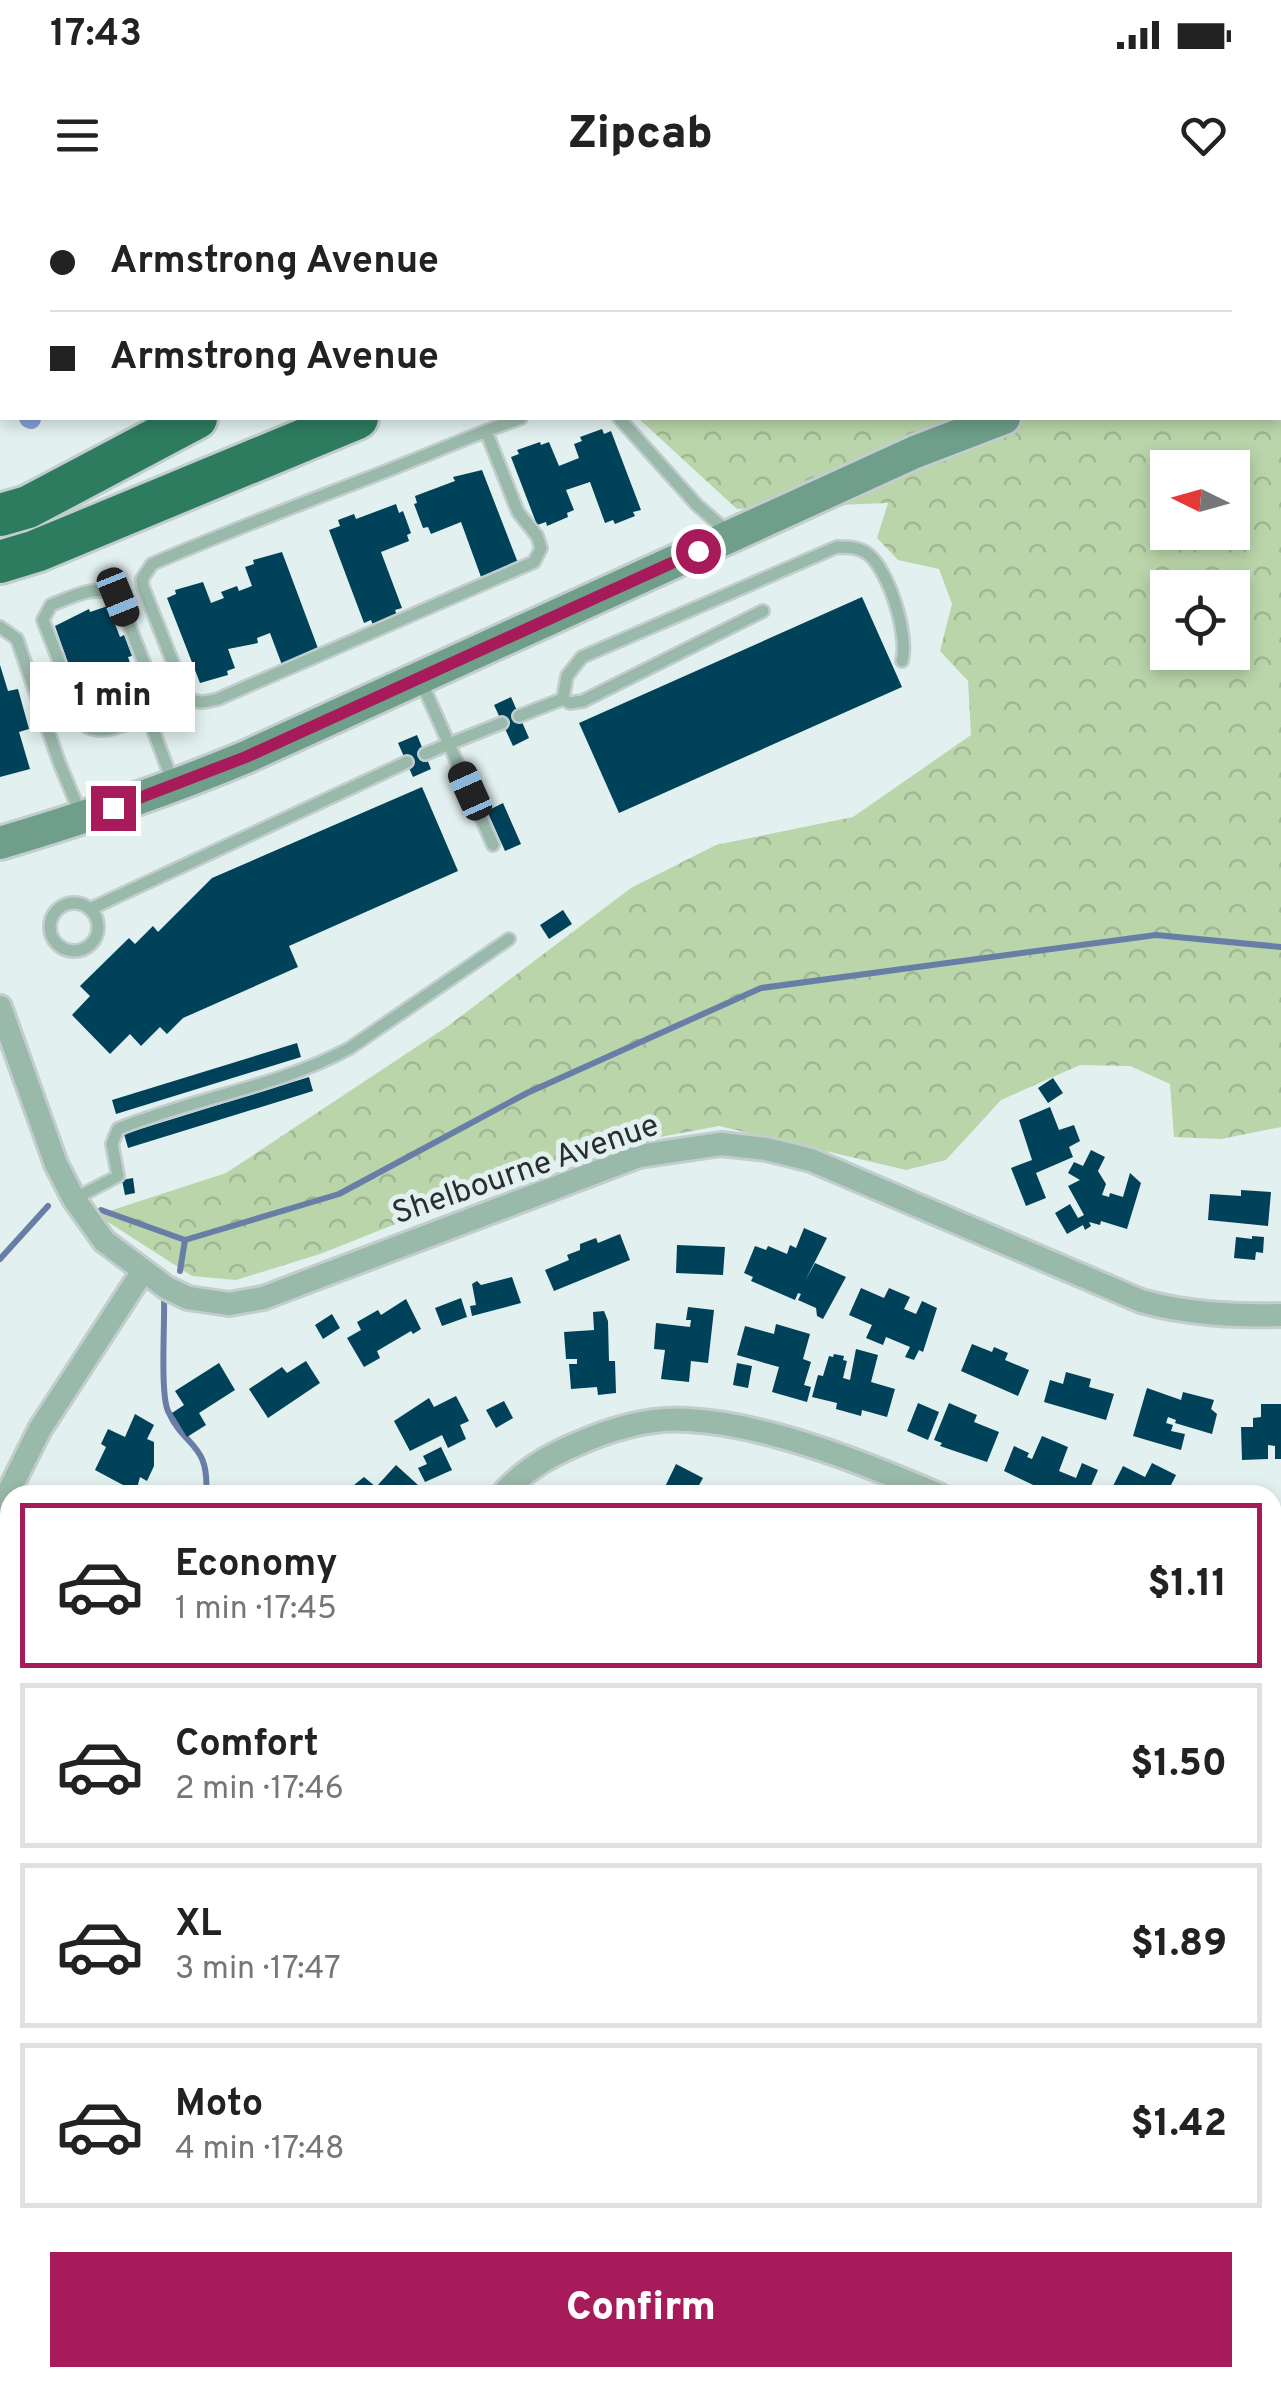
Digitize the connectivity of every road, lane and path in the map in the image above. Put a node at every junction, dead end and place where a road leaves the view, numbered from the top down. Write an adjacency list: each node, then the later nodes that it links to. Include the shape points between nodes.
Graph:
1 (192, 420): 7 (highway)
2 (353, 420): 9 (highway)
3 (516, 420): 6 (lane)
4 (621, 420): 8 (lane)
5 (999, 420): 8 (street)
6 (486, 431): 6 (lane, via 152,564 143,587 186,696 202,703 218,699 534,562 537,536 518,512)
7 (0, 515)
8 (732, 535): 13 (street)
9 (18, 557)
10 (763, 612): 14 (lane, via 582,701)
11 (0, 627): 22 (lane, via 17,639)
12 (902, 661): 14 (lane, via 902,626 880,568 868,554 837,546 582,656 567,676)
13 (419, 678): 18 (lane); 21 (street)
14 (563, 699): 16 (lane)
15 (148, 716): 15 (lane, via 103,730 84,725 42,620 51,605 97,589 118,597 158,698 158,712); 21 (lane)
16 (519, 716)
17 (502, 722): 18 (lane)
18 (450, 744): 19 (lane); 24 (lane)
19 (425, 754)
20 (407, 762): 25 (lane)
21 (174, 787): 22 (street)
22 (83, 819): 23 (street)
23 (0, 843)
24 (493, 845)
25 (90, 909): 25 (lane, via 98,924 94,940 73,951 58,944 51,922 60,908 75,903)
26 (509, 939): 29 (lane, via 322,1064 118,1129 112,1144 118,1176)
27 (0, 1007): 28 (street, Shelbourne Avenue)
28 (9, 1064): 29 (street, Shelbourne Avenue)
29 (74, 1199): 30 (street, Shelbourne Avenue, via 104,1241)
30 (143, 1271): 31 (street, Shelbourne Avenue, via 188,1298 230,1304 263,1298 639,1156 721,1144 810,1160 1140,1301 1229,1316); 32 (street, via 40,1429)
31 (1281, 1314)
32 (12, 1485)
33 (511, 1485): 34 (street, via 547,1457 600,1433 686,1419 738,1426)
34 (913, 1485)

